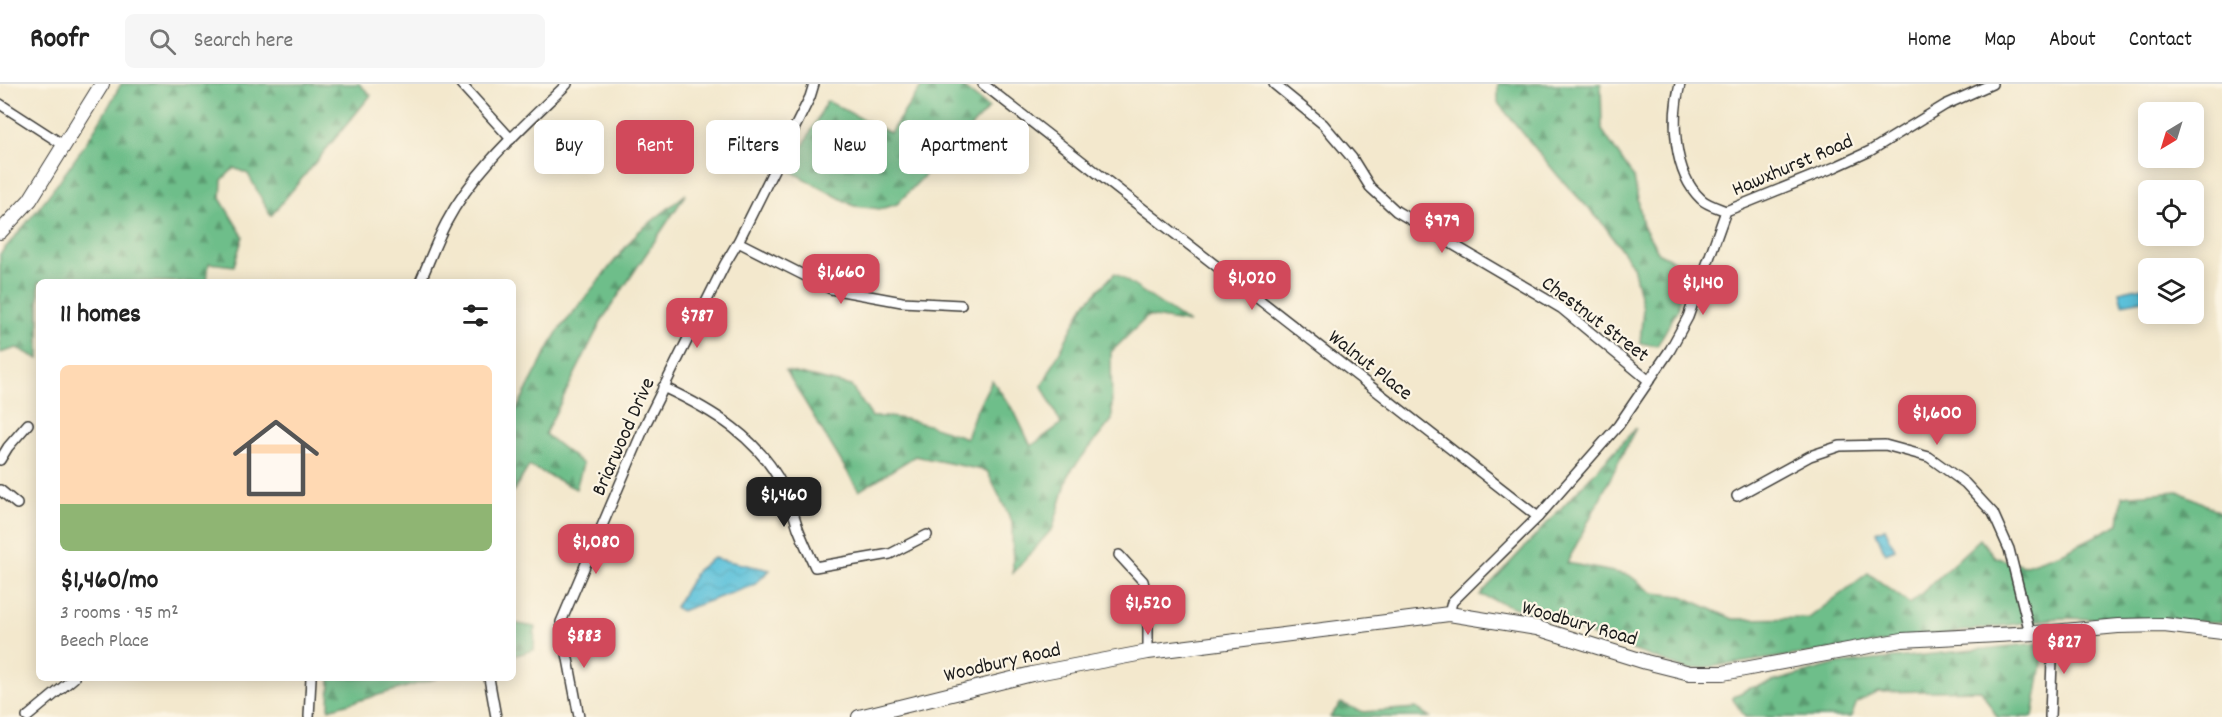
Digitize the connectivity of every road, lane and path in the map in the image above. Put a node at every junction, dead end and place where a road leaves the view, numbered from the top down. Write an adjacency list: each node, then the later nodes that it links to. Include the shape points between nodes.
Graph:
1 (102, 84): 11 (main road)
2 (461, 84): 10 (street)
3 (567, 84): 10 (street)
4 (814, 84): 14 (street, Briarwood Drive)
5 (983, 84): 24 (street, Walnut Place)
6 (1274, 84): 17 (street, Chestnut Street, via 1323,124 1370,186 1396,211 1561,308)
7 (1680, 84): 12 (street, via 1675,136 1678,158 1701,200)
8 (1992, 84): 12 (street, Hawxhurst Road, via 1945,105 1870,151)
9 (0, 104): 11 (street)
10 (511, 139): 15 (street, via 446,222)
11 (66, 146): 13 (main road, via 30,200)
12 (1726, 211): 17 (street, Hawxhurst Road, via 1689,317)
13 (0, 232)
14 (738, 242): 16 (street, via 831,289 902,302); 18 (street, Briarwood Drive)
15 (421, 279)
16 (961, 305)
17 (1648, 380): 24 (street, Hawxhurst Road, via 1618,426)
18 (663, 387): 25 (street, via 731,424 762,454 784,489 815,567 890,554); 38 (street, Briarwood Drive, via 561,622)
19 (28, 424): 20 (street)
20 (0, 460)
21 (0, 490): 23 (street)
22 (1737, 496): 30 (street, via 1810,456 1840,447 1885,445 1929,457 1965,483 1993,513 2009,549)
23 (17, 504)
24 (1538, 517): 27 (street, Hawxhurst Road, via 1452,602)
25 (927, 535)
26 (1119, 555): 31 (street, via 1143,581 1148,603)
27 (1449, 614): 30 (main road, Woodbury Road, via 1536,628 1690,673 1724,673 1902,640); 31 (main road, Woodbury Road)
28 (2053, 632): 29 (main road, Woodbury Road, via 2164,625); 30 (main road, Woodbury Road); 40 (street)
29 (2222, 632)
30 (2030, 633)
31 (1148, 652): 39 (main road, Woodbury Road, via 1032,674)
32 (70, 681): 35 (street)
33 (311, 681): 36 (street)
34 (490, 681): 37 (street)
35 (27, 717)
36 (309, 717)
37 (496, 717)
38 (579, 717)
39 (859, 717)
40 (2050, 717)

